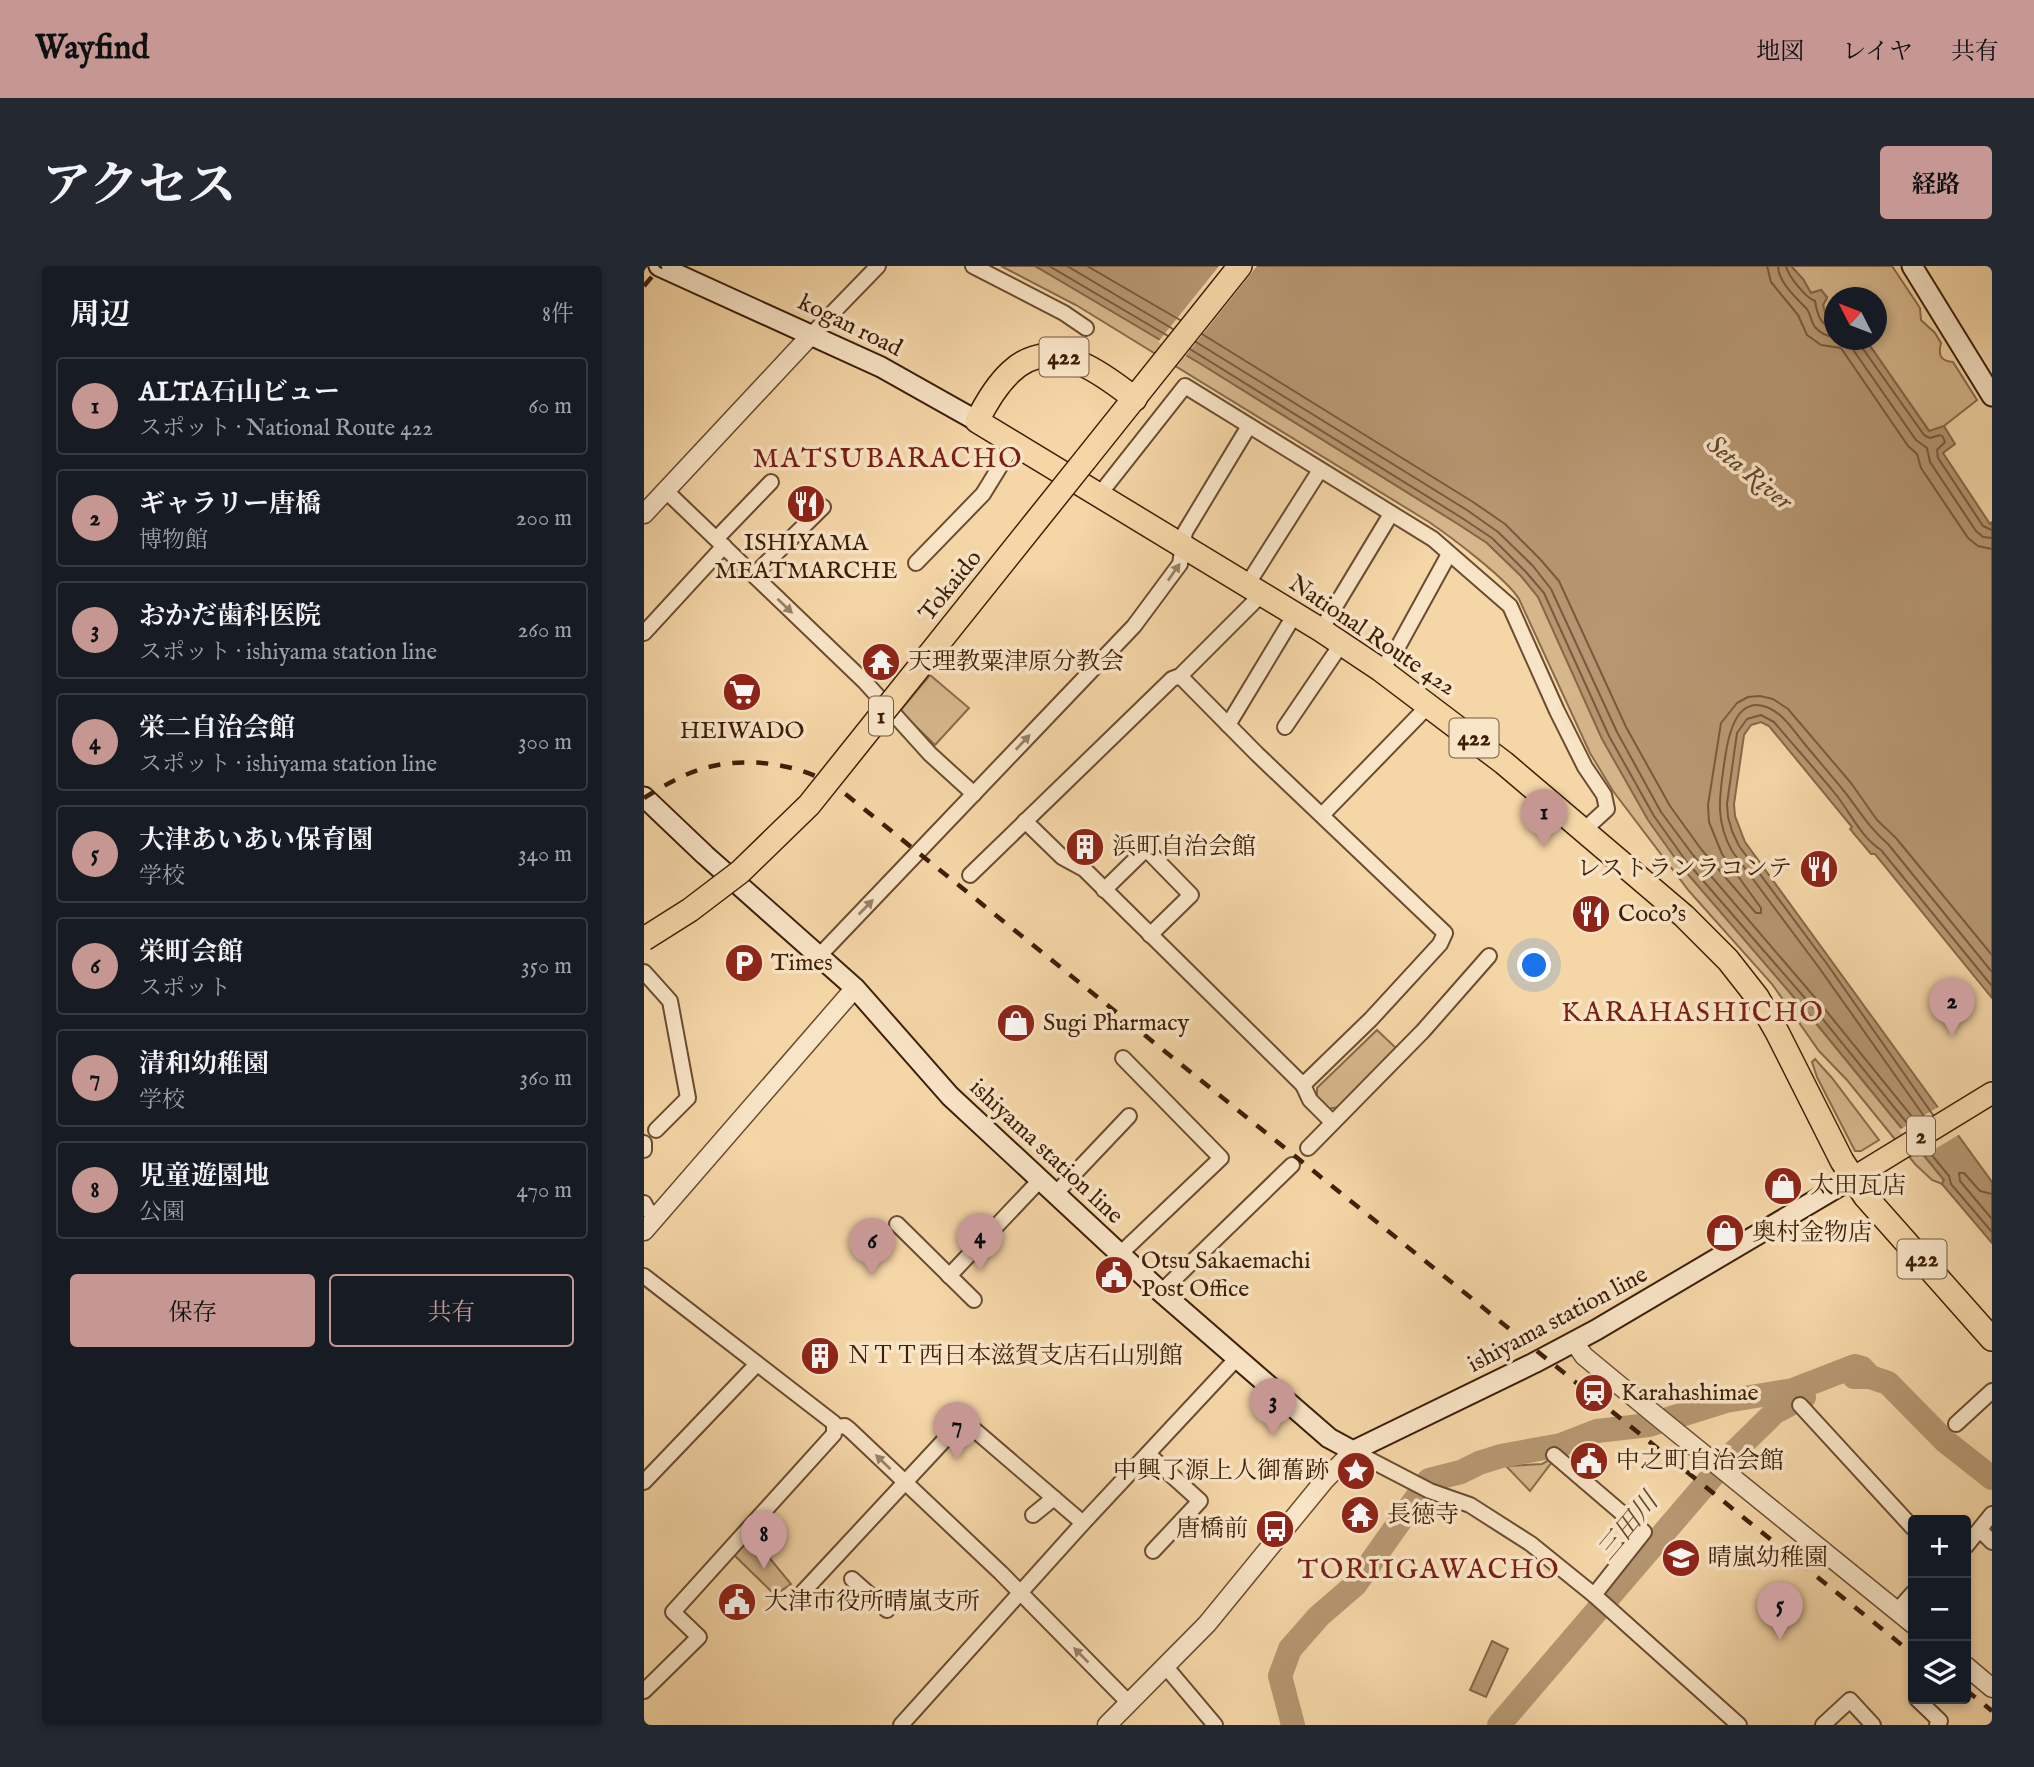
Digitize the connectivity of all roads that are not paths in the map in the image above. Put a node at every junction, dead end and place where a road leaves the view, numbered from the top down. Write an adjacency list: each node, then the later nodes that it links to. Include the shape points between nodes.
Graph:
1 (659, 266): 7 (main road, kogan road)
2 (878, 266): 7 (street)
3 (972, 266): 6 (street)
4 (1240, 266): 9 (highway, Tokaido / 1)
5 (1912, 266): 8 (main road)
6 (1086, 328)
7 (812, 334): 10 (main road, kogan road, via 881,366); 16 (street)
8 (1992, 396)
9 (1135, 399): 10 (highway, 422, via 1087,366 1047,354 1020,363); 13 (highway, Tokaido / 1)
10 (977, 421): 12 (highway, National Route 422 / 422)
11 (1249, 426): 14 (street); 17 (street, via 1185,386); 22 (street, via 1185,532)
12 (1015, 442): 13 (highway, National Route 422 / 422); 24 (street, via 983,494)
13 (1078, 469): 17 (highway, National Route 422 / 422); 34 (street); 46 (highway, Tokaido / 1, bridge, via 809,805 732,878)
14 (1320, 470): 20 (street); 26 (street)
15 (771, 482): 21 (street)
16 (665, 490): 19 (street); 21 (street)
17 (1099, 495): 22 (highway, National Route 422 / 422)
18 (823, 507): 25 (street)
19 (644, 514)
20 (1391, 514): 23 (street); 28 (street)
21 (720, 542): 25 (street); 29 (street)
22 (1184, 546): 26 (highway, National Route 422 / 422); 37 (street, one-way to 22, via 1133,626 1180,564)
23 (1449, 554): 31 (street); 41 (street, via 1510,606 1557,711 1604,796 1607,809)
24 (916, 563)
25 (754, 575): 34 (street, one-way to 34)
26 (1255, 589): 27 (highway, National Route 422 / 422); 32 (street)
27 (1295, 614): 28 (highway, National Route 422 / 422); 35 (street)
28 (1321, 630): 30 (highway, National Route 422 / 422)
29 (644, 632)
30 (1342, 643): 31 (highway, National Route 422 / 422); 36 (street)
31 (1381, 670): 33 (highway, National Route 422 / 422)
32 (1180, 676): 35 (street); 40 (street)
33 (1429, 705): 39 (street); 41 (highway, National Route 422 / 422)
34 (888, 706): 37 (street); 43 (street, via 795,821)
35 (1228, 725): 39 (street)
36 (1285, 727)
37 (974, 794): 47 (street, one-way to 37)
38 (644, 797): 43 (main road, ishiyama station line)
39 (1322, 815): 52 (street, via 1445,933 1370,1019)
40 (1025, 821): 42 (street); 44 (street)
41 (1584, 830): 61 (highway, National Route 422 / 422, via 1684,916 1743,978 1777,1032)
42 (970, 875)
43 (731, 878): 46 (street, via 690,912); 47 (main road, ishiyama station line)
44 (1104, 890): 45 (street); 45 (street, via 1146,849 1191,895)
45 (1150, 935): 52 (street)
46 (644, 939)
47 (820, 956): 50 (main road, ishiyama station line)
48 (1489, 956): 55 (street, via 1423,1031)
49 (644, 972): 56 (street, via 670,1001 688,1098)
50 (855, 988): 62 (main road, ishiyama station line, via 950,1096); 64 (street)
51 (1123, 1058): 66 (street, via 1222,1158)
52 (1303, 1085): 55 (street, via 1310,1100)
53 (1992, 1094): 61 (main road, 2)
54 (1129, 1116): 63 (street)
55 (1332, 1122): 58 (street)
56 (656, 1130)
57 (644, 1143): 59 (street)
58 (1308, 1148)
59 (644, 1150)
60 (1292, 1165): 69 (street)
61 (1853, 1178): 71 (highway, National Route 422 / 422); 72 (main road, ishiyama station line)
62 (1041, 1179): 63 (main road, ishiyama station line); 68 (street)
63 (1056, 1193): 66 (main road, ishiyama station line)
64 (648, 1217)
65 (897, 1224): 68 (street)
66 (1120, 1254): 69 (main road, ishiyama station line)
67 (644, 1276): 74 (street)
68 (949, 1276): 70 (street)
69 (1161, 1292): 73 (main road, ishiyama station line)
70 (974, 1300)
71 (1992, 1339)
72 (1574, 1342): 79 (main road, ishiyama station line); 99 (street, via 1584,1356)
73 (1237, 1358): 79 (main road, ishiyama station line, via 1329,1438); 80 (street)
74 (757, 1364): 78 (street); 82 (street)
75 (1992, 1391): 77 (street)
76 (1800, 1405): 88 (street)
77 (1956, 1424)
78 (836, 1427): 83 (street, one-way to 78, via 845,1426); 104 (street, via 827,1443 673,1612 699,1637)
79 (1353, 1451): 96 (street, via 1424,1488 1471,1505 1531,1544); 101 (street)
80 (1148, 1454): 87 (street); 92 (street, via 1200,1501)
81 (1555, 1455): 96 (street, via 1644,1532)
82 (644, 1482)
83 (905, 1483): 84 (street, via 963,1420); 94 (street); 95 (street)
84 (1054, 1498): 86 (street); 87 (street)
85 (1992, 1514): 89 (street)
86 (1033, 1515)
87 (1083, 1523): 95 (street)
88 (1908, 1523)
89 (1980, 1530): 90 (street); 91 (street)
90 (1971, 1540)
91 (1992, 1542)
92 (1153, 1551)
93 (852, 1579): 98 (street)
94 (803, 1592)
95 (1020, 1594): 105 (street, one-way to 95); 107 (street)
96 (1596, 1597): 110 (street)
97 (1908, 1599): 99 (street)
98 (887, 1610)
99 (1897, 1611): 100 (street)
100 (1908, 1620)
101 (1166, 1667): 105 (street); 109 (street)
102 (1971, 1671): 103 (street)
103 (1992, 1688)
104 (644, 1691)
105 (1129, 1703): 108 (street)
106 (1922, 1704): 113 (street, via 1940,1721)
107 (901, 1725)
108 (1107, 1725)
109 (1215, 1725)
110 (1739, 1725)
111 (1823, 1725): 112 (street, via 1850,1700)
112 (1873, 1725)
113 (1937, 1725)

